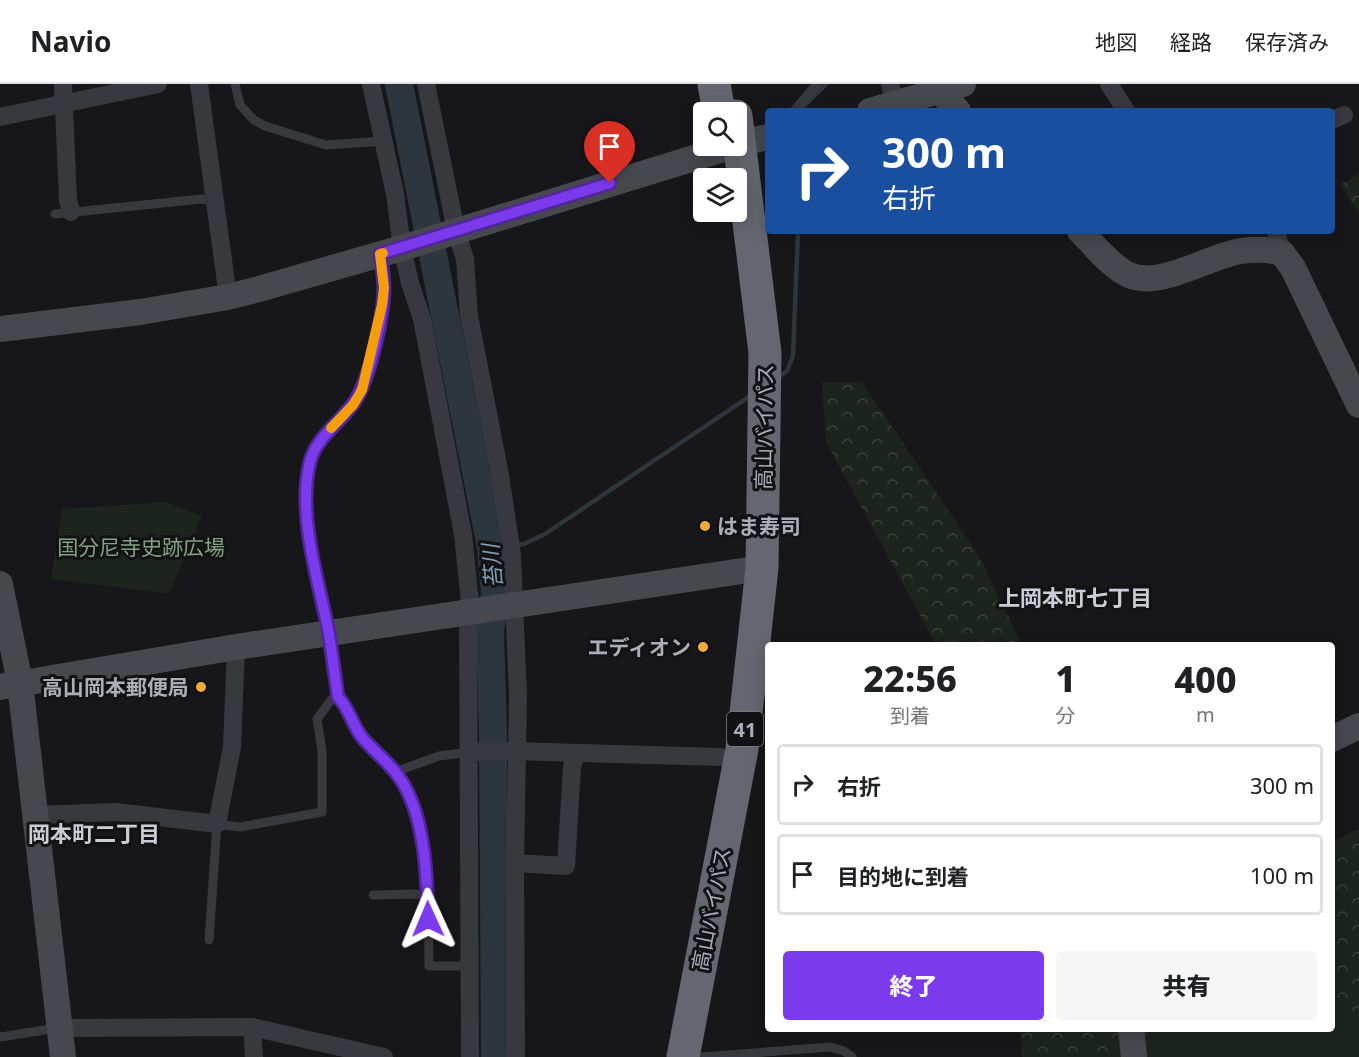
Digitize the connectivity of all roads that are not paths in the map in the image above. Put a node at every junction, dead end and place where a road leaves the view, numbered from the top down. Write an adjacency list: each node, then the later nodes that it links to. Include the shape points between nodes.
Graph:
1 (63, 84): 15 (street)
2 (158, 84): 15 (street)
3 (200, 84): 24 (street)
4 (235, 84): 21 (lane, via 240,105 254,120 273,129 326,145)
5 (371, 84): 21 (street)
6 (426, 84): 27 (street)
7 (714, 84): 13 (highway)
8 (731, 84): 14 (highway, 高山バイパス / 41)
9 (817, 84): 16 (lane)
10 (1109, 84): 19 (street)
11 (951, 87): 12 (street); 18 (street)
12 (892, 94): 17 (street)
13 (718, 102)
14 (733, 102)
15 (64, 104): 20 (street); 25 (street, via 68,200)
16 (797, 108)
17 (874, 108)
18 (957, 108)
19 (1124, 108)
20 (0, 117)
21 (384, 141): 30 (street, via 395,194)
22 (693, 155): 27 (street)
23 (739, 156): 33 (highway, 高山バイパス / 41, via 765,353)
24 (215, 201): 25 (lane, via 202,199); 31 (street)
25 (63, 213)
26 (732, 222): 33 (highway, 高山バイパス / 41)
27 (452, 232): 30 (street); 37 (street, via 465,259 469,316 512,555)
28 (1083, 234): 29 (street, via 1117,267 1144,279 1239,251 1265,249)
29 (1279, 242): 34 (street)
30 (397, 249): 31 (street); 38 (street, via 422,319 463,534); 39 (lane, via 384,288 362,390 319,442 307,474 309,536)
31 (228, 297): 32 (street)
32 (0, 330)
33 (755, 392): 35 (highway, 高山バイパス / 41)
34 (1359, 405)
35 (752, 569): 37 (street); 48 (highway, 高山バイパス / 41); 68 (highway, 高山バイパス / 41, via 742,749)
36 (0, 584): 41 (street)
37 (513, 606): 38 (street); 45 (street, via 518,696)
38 (472, 612): 39 (street); 46 (street)
39 (328, 634): 40 (street); 42 (lane)
40 (236, 647): 41 (street); 51 (street, via 232,747)
41 (10, 685): 50 (street)
42 (338, 697): 51 (lane, via 317,719 322,751 322,812 240,826); 54 (lane, via 360,735 405,786 421,839)
43 (1359, 726): 44 (street)
44 (1335, 738)
45 (514, 751): 46 (street); 47 (street); 52 (street)
46 (473, 752): 49 (lane, via 439,756); 56 (street)
47 (576, 753): 48 (street); 52 (street, via 566,866)
48 (720, 757): 67 (highway, 高山バイパス / 41)
49 (403, 769)
50 (35, 815): 51 (street, via 116,812); 58 (street)
51 (217, 824): 55 (lane)
52 (515, 863): 66 (street)
53 (373, 895): 54 (lane)
54 (428, 896): 56 (lane, via 429,966)
55 (209, 940)
56 (469, 966): 65 (street)
57 (252, 1027): 58 (street); 63 (street); 64 (street)
58 (59, 1028): 60 (lane); 62 (street)
59 (1131, 1032): 71 (street)
60 (0, 1037)
61 (791, 1053): 69 (lane); 70 (lane, via 830,1047)
62 (63, 1057)
63 (254, 1057)
64 (384, 1057)
65 (470, 1057)
66 (516, 1057)
67 (662, 1057)
68 (683, 1057)
69 (702, 1057)
70 (852, 1057)
71 (1134, 1057)

